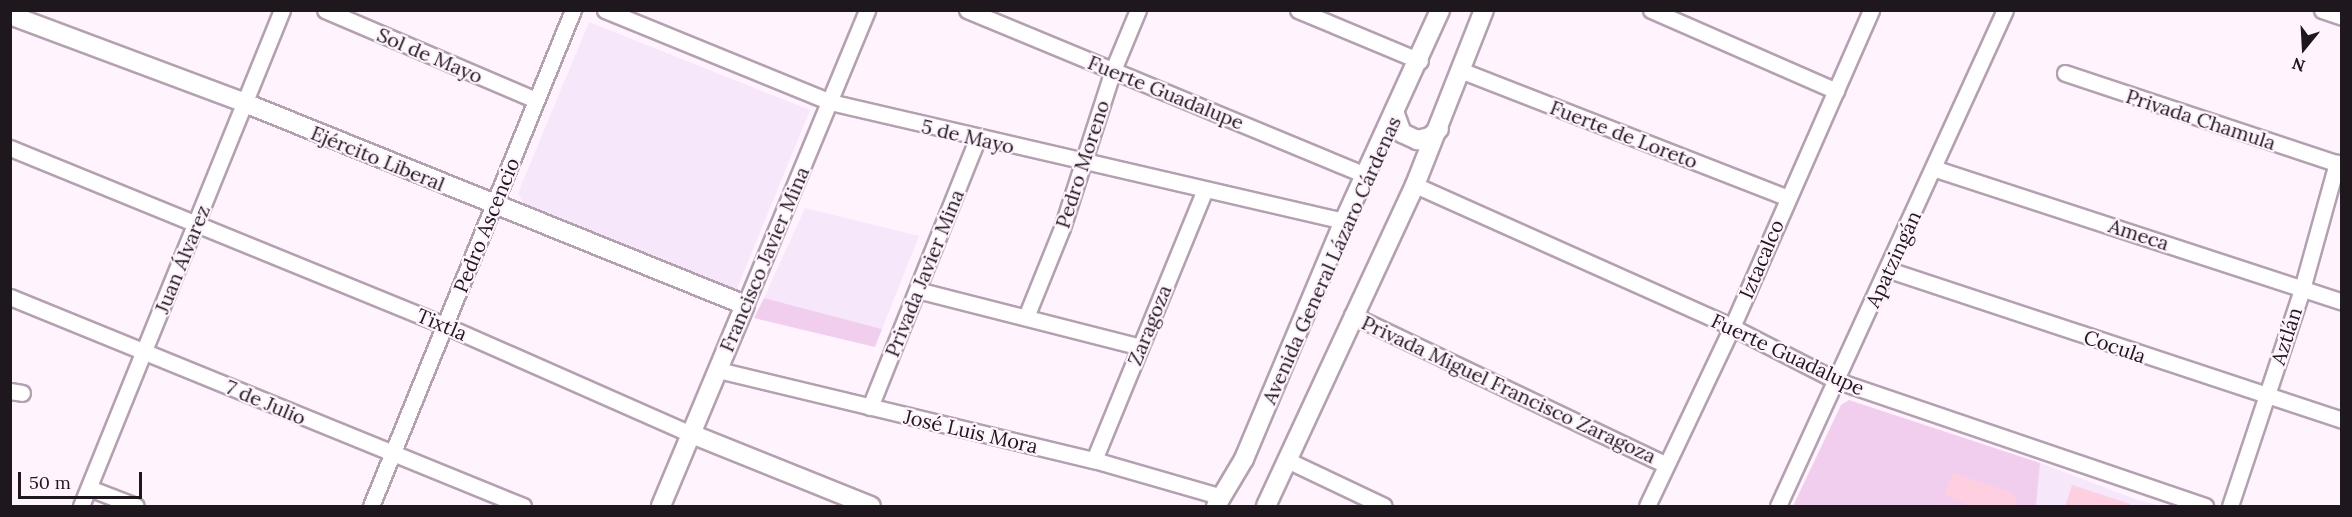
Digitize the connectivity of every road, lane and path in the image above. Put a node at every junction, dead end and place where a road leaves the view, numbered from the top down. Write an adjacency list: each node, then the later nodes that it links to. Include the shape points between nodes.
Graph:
1 (282, 10): 24 (street, Juan Álvarez)
2 (325, 10): 22 (street, Sol de Mayo)
3 (573, 10): 22 (street, Pedro Ascencio)
4 (604, 10): 23 (street, 5 de Mayo)
5 (867, 10): 23 (street, Francisco Javier Mina)
6 (968, 10): 18 (street, Fuerte Guadalupe)
7 (1138, 10): 18 (street, Pedro Moreno)
8 (1298, 10): 17 (street)
9 (1440, 10): 17 (street, Avenida General Lázaro Cárdenas)
10 (1484, 10): 19 (street)
11 (1651, 10): 21 (street)
12 (1871, 10): 21 (street, Iztacalco)
13 (2005, 10): 31 (street, Apatzingán)
14 (2322, 10): 16 (street)
15 (10, 15): 24 (street, Ejército Liberal)
16 (2342, 17)
17 (1420, 60): 25 (street, Avenida General Lázaro Cárdenas)
18 (1113, 70): 29 (street, Pedro Moreno); 32 (street, Fuerte Guadalupe)
19 (1460, 70): 26 (street); 35 (street, Fuerte de Loreto)
20 (2065, 73): 30 (street, Privada Chamula)
21 (1836, 91): 35 (street, Iztacalco)
22 (536, 100): 36 (street, Pedro Ascencio)
23 (830, 102): 27 (street, 5 de Mayo); 44 (street, Francisco Javier Mina)
24 (245, 103): 36 (street, Ejército Liberal); 38 (street, Juan Álvarez)
25 (1395, 114): 26 (street, via 1402,133 1417,140 1430,137); 32 (street, Avenida General Lázaro Cárdenas)
26 (1439, 129): 33 (street)
27 (977, 139): 29 (street, 5 de Mayo); 41 (street, Privada Javier Mina)
28 (10, 148): 38 (street, Tixtla)
29 (1083, 162): 34 (street, 5 de Mayo); 46 (street, Pedro Moreno)
30 (2339, 164): 40 (street, Aztlán)
31 (1936, 169): 39 (street, Apatzingán); 40 (street, Ameca)
32 (1365, 175): 37 (street, Avenida General Lázaro Cárdenas)
33 (1415, 185): 45 (street); 48 (street, Fuerte Guadalupe)
34 (1205, 190): 37 (street, 5 de Mayo); 49 (street, Zaragoza)
35 (1788, 198): 48 (street, Iztacalco)
36 (494, 204): 44 (street, Ejército Liberal); 47 (street, Pedro Ascencio)
37 (1344, 221): 62 (street, Avenida General Lázaro Cárdenas, via 1244,459)
38 (197, 224): 47 (street, Tixtla); 50 (street, Juan Álvarez)
39 (1889, 270): 52 (street, Apatzingán); 53 (street, Cocula)
40 (2302, 289): 43 (street, Ameca); 53 (street, Aztlán)
41 (917, 290): 46 (street); 54 (street, Privada Javier Mina)
42 (10, 297): 50 (street, 7 de Julio)
43 (2342, 302)
44 (745, 304): 51 (street, Francisco Javier Mina)
45 (1352, 315): 59 (street); 60 (street, Privada Miguel Francisco Zaragoza)
46 (1026, 317): 49 (street)
47 (446, 326): 56 (street, Tixtla); 57 (street, Pedro Ascencio)
48 (1732, 327): 52 (street, Fuerte Guadalupe); 60 (street, Iztacalco)
49 (1140, 347): 58 (street, Zaragoza)
50 (145, 351): 57 (street, 7 de Julio); 61 (street, Juan Álvarez)
51 (718, 370): 54 (street, José Luis Mora); 56 (street, Francisco Javier Mina)
52 (1835, 380): 72 (street, Apatzingán); 73 (street, Fuerte Guadalupe)
53 (2267, 396): 55 (street, Cocula); 74 (street, Aztlán)
54 (870, 407): 58 (street, José Luis Mora)
55 (2342, 420)
56 (689, 433): 67 (street, Francisco Javier Mina); 68 (street, Tixtla)
57 (391, 454): 65 (street, Pedro Ascencio); 66 (street, 7 de Julio)
58 (1094, 460): 62 (street, José Luis Mora)
59 (1287, 460): 69 (street); 70 (street)
60 (1665, 464): 71 (street, Iztacalco)
61 (89, 488): 63 (street, Juan Álvarez); 64 (street)
62 (1219, 502)
63 (81, 507)
64 (136, 507)
65 (371, 507)
66 (523, 507)
67 (661, 507)
68 (871, 507)
69 (1266, 507)
70 (1384, 507)
71 (1647, 507)
72 (1778, 507)
73 (2205, 507)
74 (2230, 507)

